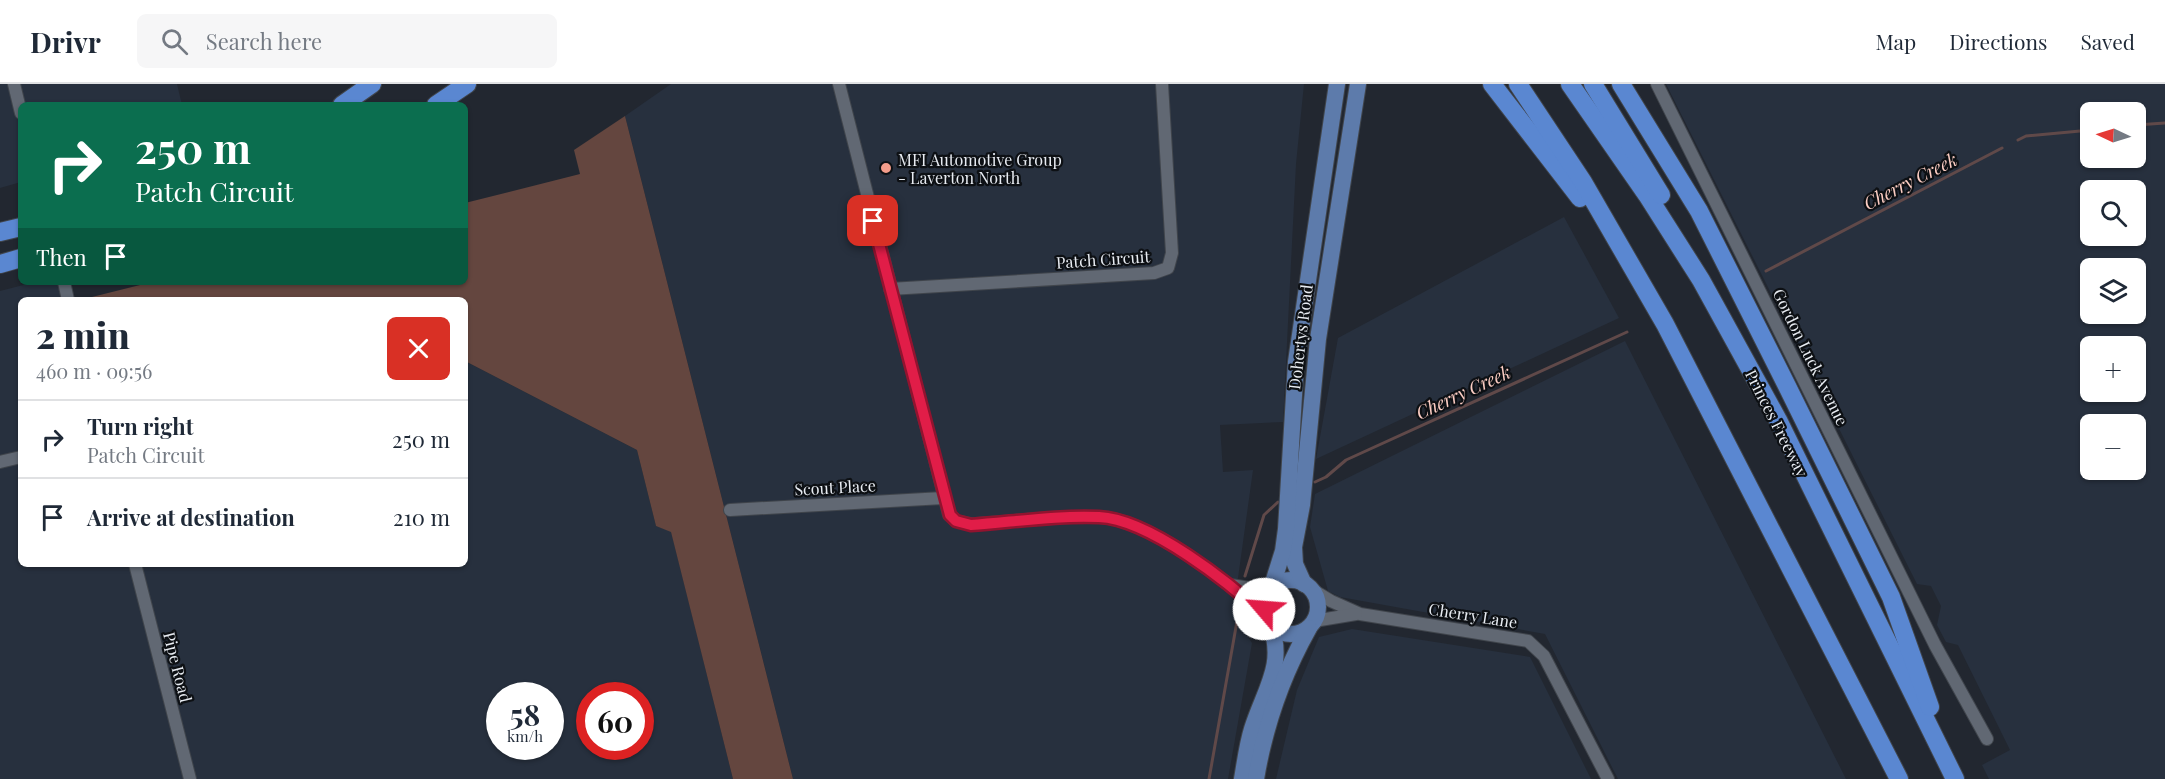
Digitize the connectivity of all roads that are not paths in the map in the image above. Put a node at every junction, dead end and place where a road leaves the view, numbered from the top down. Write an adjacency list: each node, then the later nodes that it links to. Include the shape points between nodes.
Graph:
1 (14, 84): 16 (street)
2 (362, 84): 17 (highway)
3 (372, 84): 18 (highway)
4 (449, 84): 19 (highway)
5 (467, 84): 20 (highway)
6 (838, 84): 25 (street)
7 (1162, 84): 25 (street, Patch Circuit, via 1172,253 1168,268 1154,273)
8 (1337, 84): 35 (main road, Dohertys Road, via 1296,362 1286,529)
9 (1358, 84): 34 (main road, Dohertys Road, via 1318,339 1302,505 1294,547 1295,564)
10 (1492, 84): 26 (highway, via 1609,237)
11 (1518, 84): 26 (highway, via 1583,182)
12 (1570, 84): 27 (highway, Princes Freeway, via 1701,280)
13 (1593, 84): 27 (highway, via 1694,252)
14 (1621, 84): 45 (highway, Princes Freeway, via 1699,211 1891,597)
15 (1657, 84): 39 (street, Gordon Luck Avenue, via 1935,645)
16 (18, 102)
17 (340, 102)
18 (346, 102)
19 (425, 102)
20 (440, 102)
21 (18, 228): 22 (highway)
22 (0, 232)
23 (18, 259): 24 (highway)
24 (0, 264)
25 (890, 289): 30 (street)
26 (1665, 324): 44 (highway)
27 (1778, 420): 45 (highway, Princes Freeway)
28 (18, 458): 29 (street)
29 (0, 462)
30 (943, 498): 31 (street, Scout Place); 33 (street, via 950,515 963,524 1101,517 1145,529)
31 (730, 510)
32 (136, 567): 40 (street, Pipe Road)
33 (1228, 584): 35 (street); 37 (street)
34 (1308, 586): 35 (main road, via 1283,581); 36 (street, Cherry Lane); 38 (main road, via 1318,604)
35 (1270, 590): 37 (main road, via 1265,601)
36 (1360, 614): 38 (street, Cherry Lane); 43 (street, Cherry Lane, via 1516,637 1538,648)
37 (1268, 620): 38 (main road, via 1276,630 1293,634); 41 (main road, via 1276,640 1276,667 1252,730)
38 (1312, 624): 42 (main road, via 1284,675 1271,710)
39 (1987, 739)
40 (190, 779)
41 (1242, 779)
42 (1256, 779)
43 (1608, 779)
44 (1899, 779)
45 (1955, 779)

